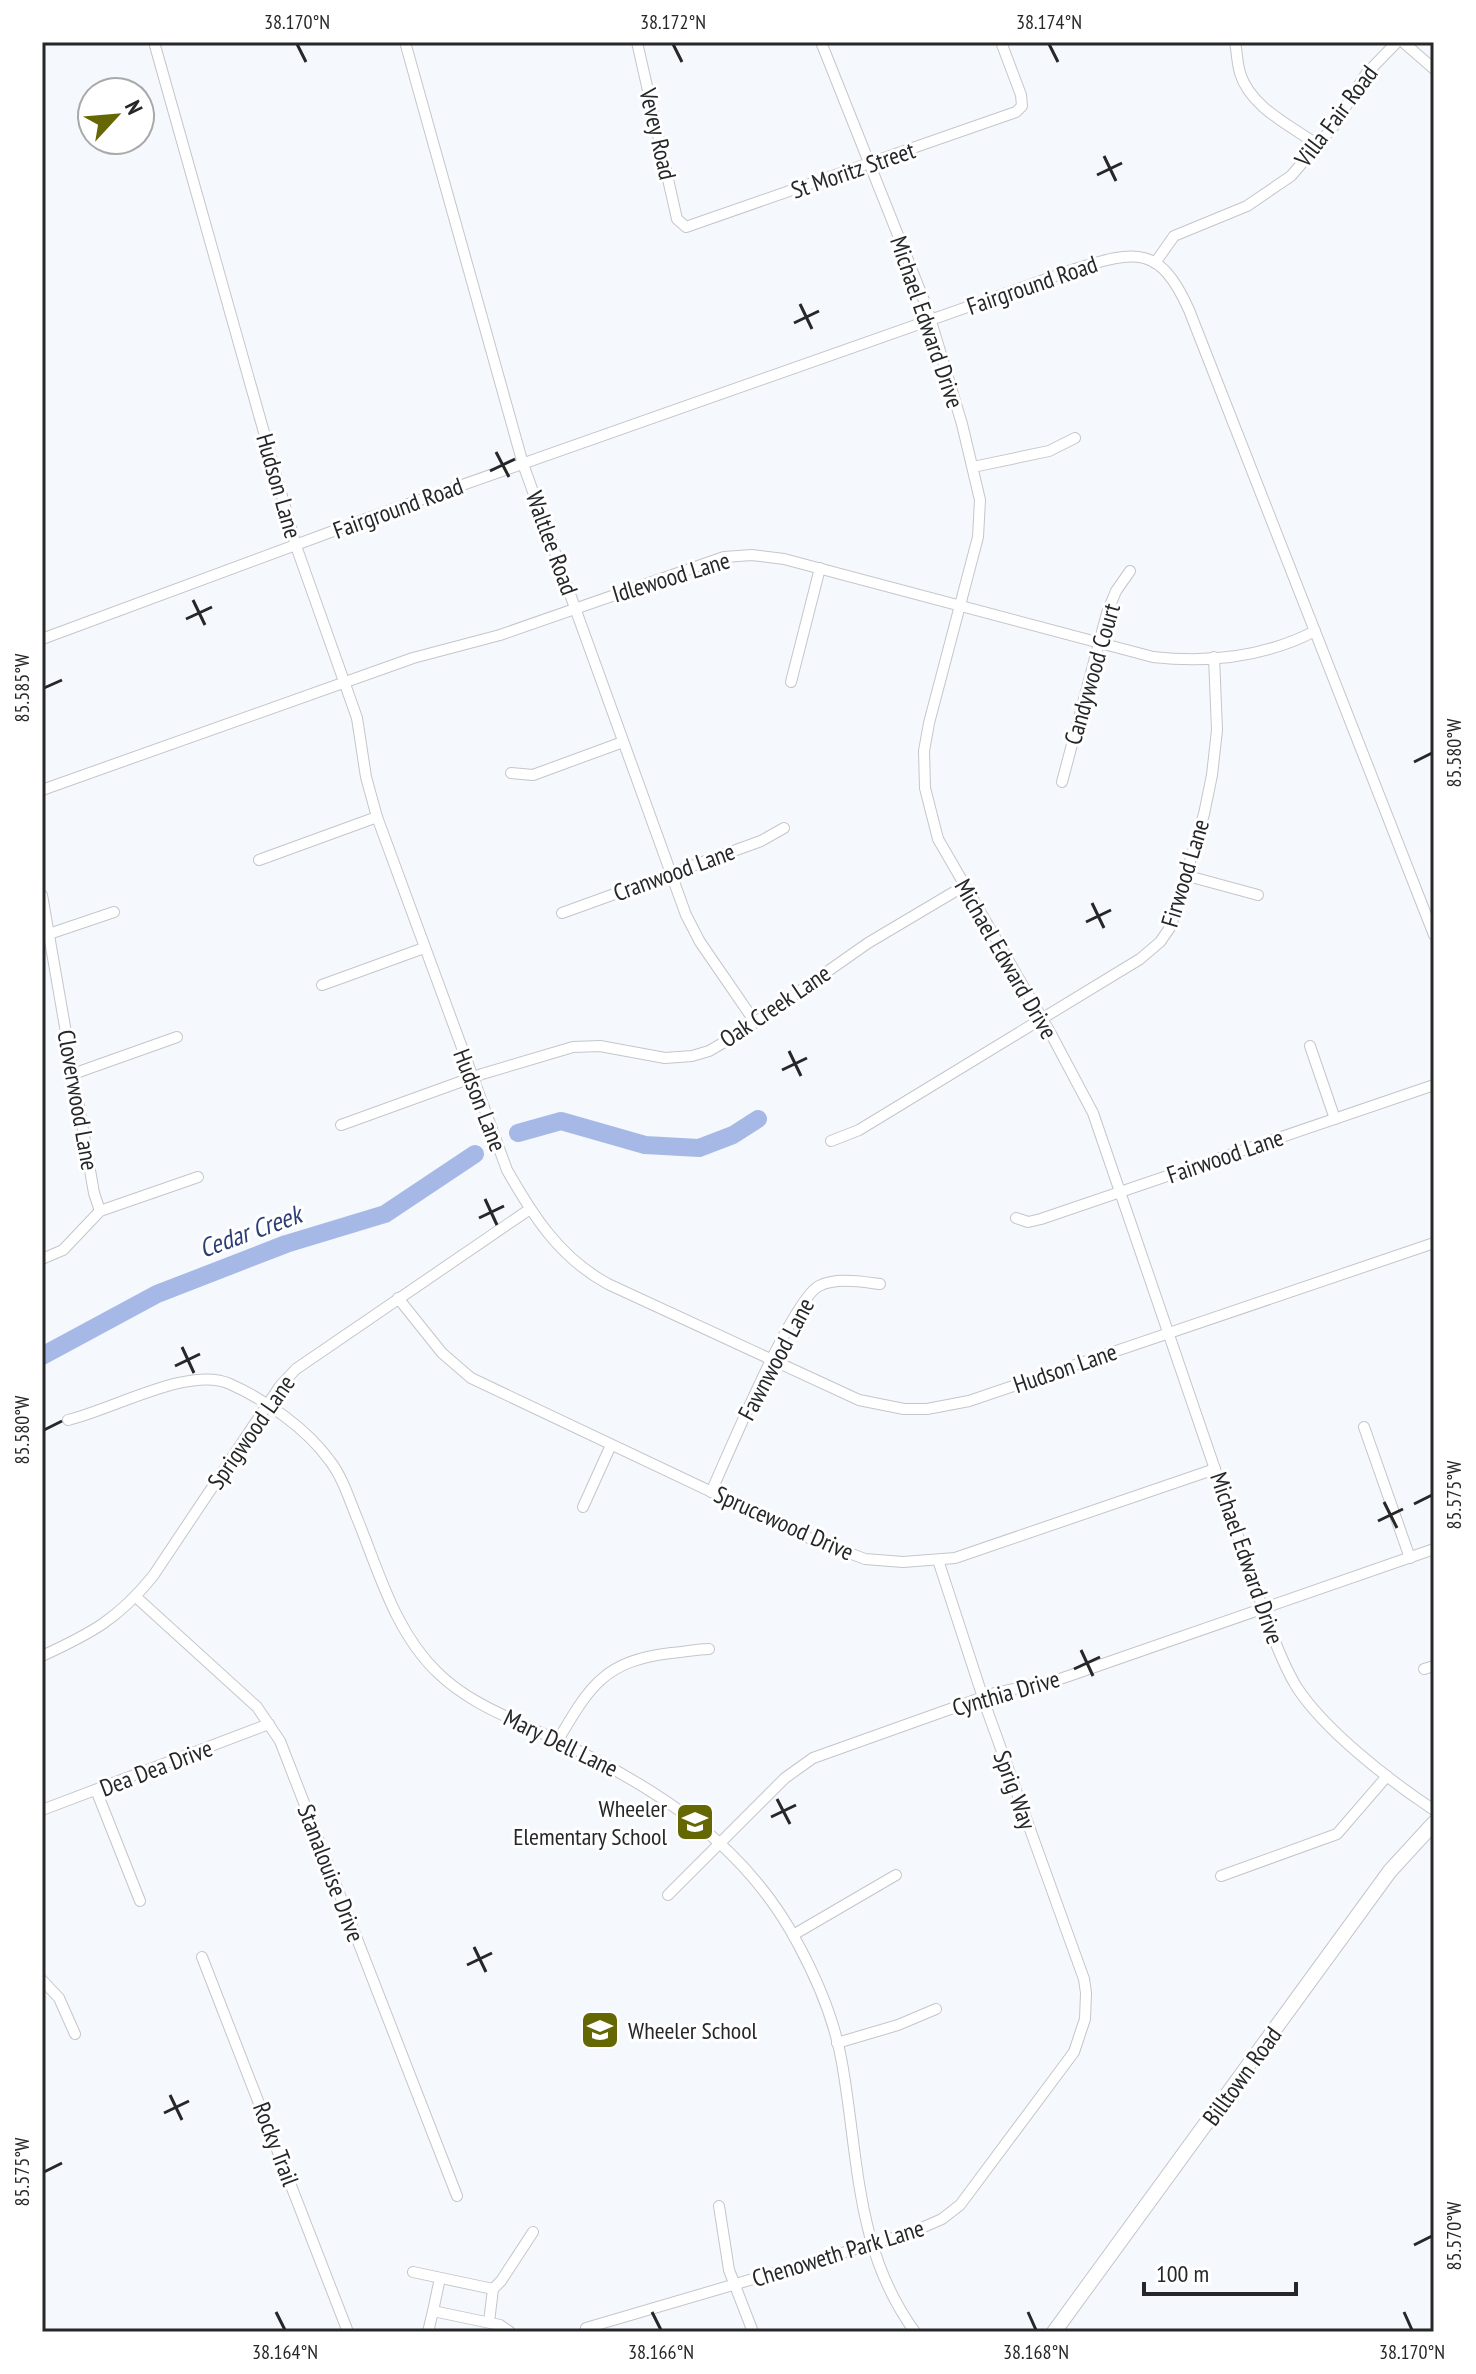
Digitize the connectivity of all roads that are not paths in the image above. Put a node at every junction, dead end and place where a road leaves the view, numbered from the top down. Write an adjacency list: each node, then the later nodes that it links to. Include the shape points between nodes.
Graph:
1 (154, 42): 18 (street, Hudson Lane)
2 (405, 42): 16 (street, Waltlee Road)
3 (637, 42): 12 (street, Vevey Road)
4 (821, 42): 11 (street, Michael Edward Drive)
5 (1001, 42): 11 (street, St Moritz Street, via 1021,95 1022,106 1016,112)
6 (1235, 42): 10 (street, via 1240,74 1250,94)
7 (1397, 42): 10 (street, Villa Fair Road, via 1366,74)
8 (1403, 42): 9 (street)
9 (1434, 69)
10 (1318, 145): 13 (street, Villa Fair Road, via 1291,176 1265,195 1174,236)
11 (870, 165): 12 (street, St Moritz Street); 14 (street, Michael Edward Drive)
12 (682, 225)
13 (1155, 263): 14 (street, Fairground Road, via 1141,255 1101,261); 23 (street, via 1168,272 1189,310)
14 (931, 321): 16 (street, Fairground Road); 17 (street, Michael Edward Drive)
15 (1075, 438): 17 (street, via 1049,451)
16 (523, 464): 18 (street, Fairground Road); 22 (street, Waltlee Road)
17 (973, 467): 21 (street, Michael Edward Drive, via 981,516)
18 (296, 546): 24 (street, Fairground Road); 27 (street, Hudson Lane)
19 (820, 568): 21 (street, Idlewood Lane); 22 (street, Idlewood Lane, via 766,556 724,557); 28 (street)
20 (1130, 571): 25 (street, Candywood Court, via 1116,591)
21 (960, 605): 25 (street, Idlewood Lane); 38 (street, Michael Edward Drive, via 924,751 929,810)
22 (575, 608): 27 (street, Idlewood Lane); 29 (street, Waltlee Road)
23 (1315, 631): 26 (street, Idlewood Lane, via 1267,651); 44 (street)
24 (42, 639)
25 (1099, 642): 26 (street, Idlewood Lane, via 1153,657); 31 (street, Candywood Court)
26 (1214, 657): 37 (street, Firwood Lane, via 1215,757)
27 (345, 682): 32 (street, Idlewood Lane); 33 (street, Hudson Lane)
28 (791, 682)
29 (623, 742): 30 (street, via 533,775); 36 (street, Waltlee Road)
30 (511, 773)
31 (1062, 782)
32 (42, 790)
33 (377, 817): 35 (street); 45 (street, Hudson Lane)
34 (784, 828): 36 (street, Cranwood Lane)
35 (259, 860)
36 (670, 874): 42 (street, Cranwood Lane); 48 (street, Waltlee Road, via 700,942)
37 (1188, 876): 40 (street); 47 (street, Firwood Lane, via 1160,942)
38 (964, 886): 47 (street, Michael Edward Drive); 48 (street, Oak Creek Lane, via 868,943)
39 (42, 895): 43 (street, Cloverwood Lane)
40 (1258, 895)
41 (114, 912): 43 (street)
42 (562, 913)
43 (49, 934): 51 (street, Cloverwood Lane)
44 (1434, 935)
45 (424, 948): 46 (street); 52 (street, Hudson Lane)
46 (322, 985)
47 (1041, 1018): 56 (street, Firwood Lane, via 859,1130); 58 (street, Michael Edward Drive, via 1093,1113)
48 (755, 1022): 52 (street, Oak Creek Lane, via 692,1056 665,1058 600,1046 573,1047)
49 (177, 1037): 51 (street)
50 (1310, 1046): 54 (street)
51 (73, 1074): 60 (street, Cloverwood Lane)
52 (471, 1078): 55 (street, Oak Creek Lane); 59 (street, Hudson Lane, via 507,1170)
53 (1434, 1085): 54 (street, Fairwood Lane)
54 (1335, 1119): 58 (street, Fairwood Lane)
55 (341, 1125)
56 (831, 1141)
57 (198, 1177): 60 (street)
58 (1121, 1192): 61 (street, Fairwood Lane, via 1036,1221); 66 (street, Michael Edward Drive)
59 (530, 1209): 65 (street, Sprigwood Lane); 67 (street, Hudson Lane, via 559,1248 589,1274)
60 (100, 1211): 63 (street, via 63,1250)
61 (1016, 1218)
62 (1434, 1243): 66 (street, Hudson Lane)
63 (42, 1259)
64 (880, 1284): 67 (street, Fawnwood Lane, via 838,1282 811,1291)
65 (398, 1298): 68 (street, Sprigwood Lane, via 296,1369); 71 (street, Sprucewood Drive, via 460,1371)
66 (1169, 1333): 67 (street, Hudson Lane, via 969,1401 927,1409 859,1400); 72 (street, Michael Edward Drive)
67 (772, 1361): 73 (street, Fawnwood Lane)
68 (267, 1405): 69 (street, Mary Dell Lane, via 226,1382 197,1379); 78 (street, Sprigwood Lane); 84 (street, Mary Dell Lane, via 331,1462 402,1626 422,1657 473,1700)
69 (68, 1420)
70 (1364, 1427): 76 (street)
71 (611, 1445): 73 (street, Sprucewood Drive); 74 (street)
72 (1215, 1469): 77 (street, Sprucewood Drive); 79 (street, Michael Edward Drive)
73 (711, 1492): 77 (street, Sprucewood Drive, via 865,1559)
74 (583, 1507)
75 (1434, 1549): 76 (street, Cynthia Drive)
76 (1410, 1558): 79 (street, Cynthia Drive)
77 (938, 1560): 82 (street, Sprig Way)
78 (136, 1597): 81 (street, Sprigwood Lane, via 98,1629); 83 (street, Stanalouise Drive, via 257,1707)
79 (1263, 1609): 82 (street, Cynthia Drive, via 1060,1679); 85 (street, Michael Edward Drive, via 1285,1666 1307,1701)
80 (709, 1649): 84 (street, via 644,1657 614,1669 593,1686)
81 (42, 1656)
82 (983, 1697): 90 (street, Cynthia Drive, via 813,1758 785,1778); 99 (street, Sprig Way, via 1084,1979)
83 (269, 1724): 86 (street, Dea Dea Drive); 102 (street, Stanalouise Drive)
84 (558, 1740): 90 (street, Mary Dell Lane, via 670,1801)
85 (1387, 1776): 88 (street, Michael Edward Drive); 92 (street, via 1337,1834)
86 (96, 1790): 87 (street, Dea Dea Drive); 94 (street)
87 (42, 1810)
88 (1434, 1810)
89 (1434, 1823): 118 (main road, Billtown Road, via 1390,1871)
90 (721, 1844): 93 (street, Cynthia Drive); 95 (street, Mary Dell Lane, via 758,1884)
91 (896, 1875): 95 (street)
92 (1221, 1876)
93 (668, 1895)
94 (140, 1901)
95 (793, 1935): 101 (street, Mary Dell Lane, via 823,1997)
96 (202, 1957): 113 (street, Rocky Trail)
97 (42, 1980): 100 (street, via 59,1998)
98 (936, 2009): 101 (street)
99 (1085, 2019): 105 (street, Chenoweth Park Lane, via 1074,2052 960,2205 932,2224)
100 (75, 2034)
101 (837, 2043): 105 (street, Mary Dell Lane)
102 (457, 2196)
103 (719, 2206): 108 (street)
104 (533, 2232): 109 (street)
105 (871, 2244): 108 (street, Chenoweth Park Lane); 117 (street, Mary Dell Lane, via 892,2296)
106 (413, 2272): 107 (street)
107 (440, 2278): 109 (street); 110 (street)
108 (734, 2286): 112 (street, Chenoweth Park Lane); 116 (street)
109 (493, 2289): 111 (street)
110 (433, 2311): 111 (street); 114 (street)
111 (489, 2322): 115 (street)
112 (586, 2328)
113 (348, 2332)
114 (428, 2332)
115 (510, 2332)
116 (753, 2332)
117 (915, 2332)
118 (1054, 2332)

